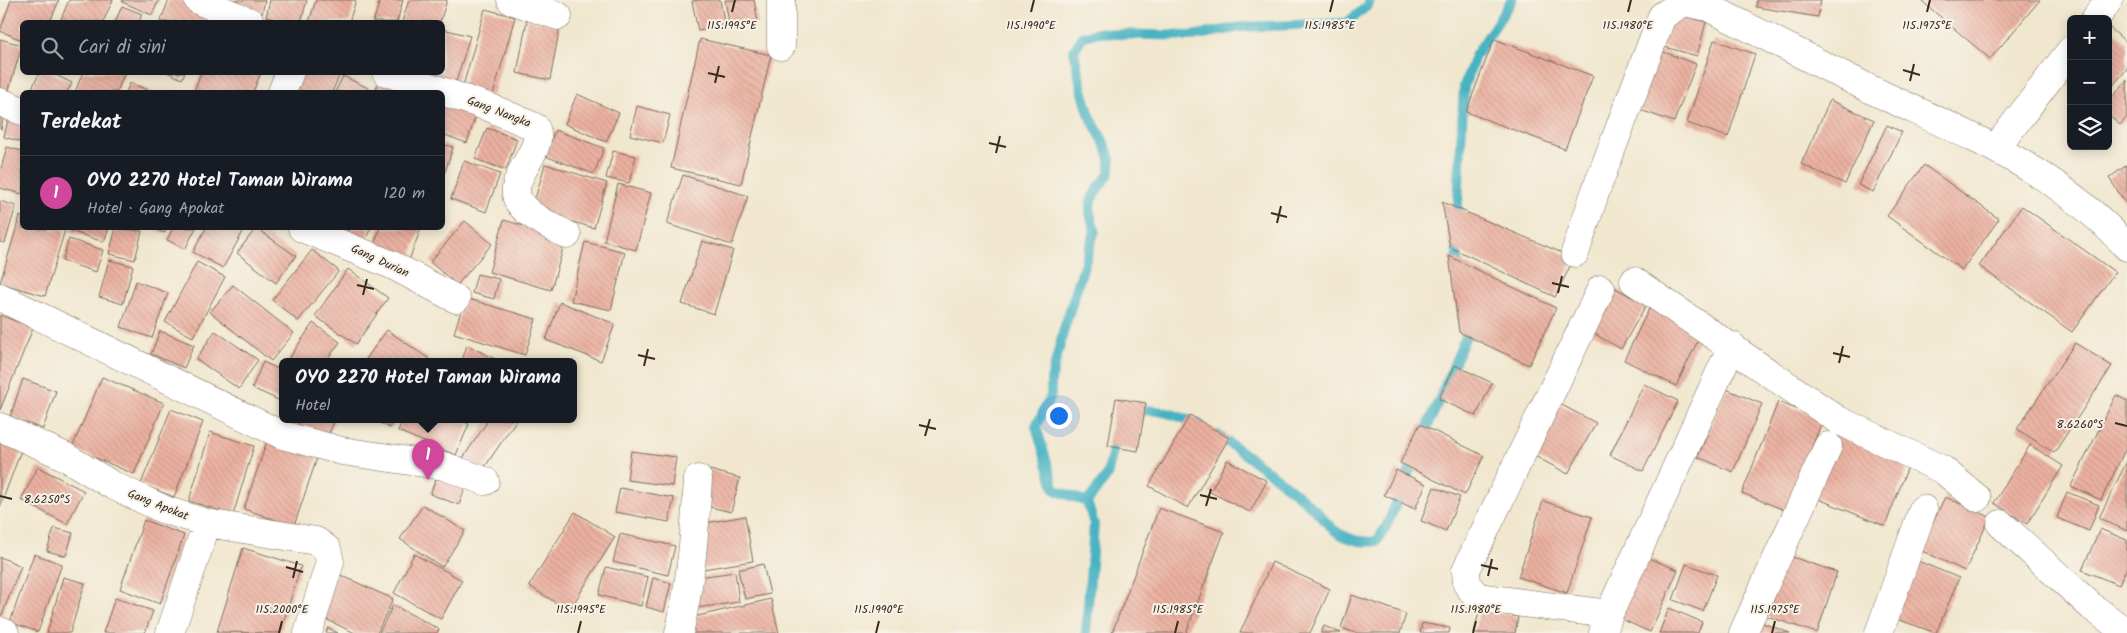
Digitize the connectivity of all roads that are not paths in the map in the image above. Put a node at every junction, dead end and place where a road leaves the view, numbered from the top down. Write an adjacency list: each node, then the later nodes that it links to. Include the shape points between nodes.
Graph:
1 (198, 0): 7 (street)
2 (511, 0): 6 (street)
3 (781, 0): 8 (street)
4 (2109, 0): 5 (street)
5 (2097, 15)
6 (558, 16)
7 (245, 20)
8 (781, 46)
9 (2067, 55): 17 (street)
10 (289, 75): 12 (street)
11 (395, 75): 13 (street, Gang Nangka)
12 (283, 90)
13 (438, 90)
14 (445, 92): 19 (street, Gang Nangka, via 536,127 536,141 516,184 516,195 527,212)
15 (0, 102): 16 (street)
16 (20, 110)
17 (1996, 148): 20 (street, via 2066,190 2105,223); 21 (street, via 1708,7 1684,2 1662,16)
18 (307, 230): 25 (street, Gang Durian, via 392,265)
19 (567, 235)
20 (2127, 247)
21 (1575, 253)
22 (1634, 280): 26 (street)
23 (1602, 289): 35 (street, via 1466,570 1467,584 1477,597)
24 (0, 297): 30 (street, via 282,435 342,451 444,466)
25 (456, 299)
26 (1732, 346): 31 (street, via 1838,420 1943,470); 35 (street)
27 (0, 427): 33 (street, Gang Apokat, via 64,456 147,503)
28 (1828, 446): 41 (street)
29 (698, 479): 40 (street, via 693,549)
30 (485, 481)
31 (1977, 498)
32 (1923, 509): 42 (street)
33 (207, 524): 38 (street); 39 (street, Gang Apokat, via 316,541 327,549 330,562)
34 (2001, 524): 43 (street, via 2091,606)
35 (1606, 623)
36 (0, 630): 37 (street)
37 (5, 633)
38 (170, 633)
39 (308, 633)
40 (679, 633)
41 (1743, 633)
42 (1879, 633)
43 (2127, 633)

